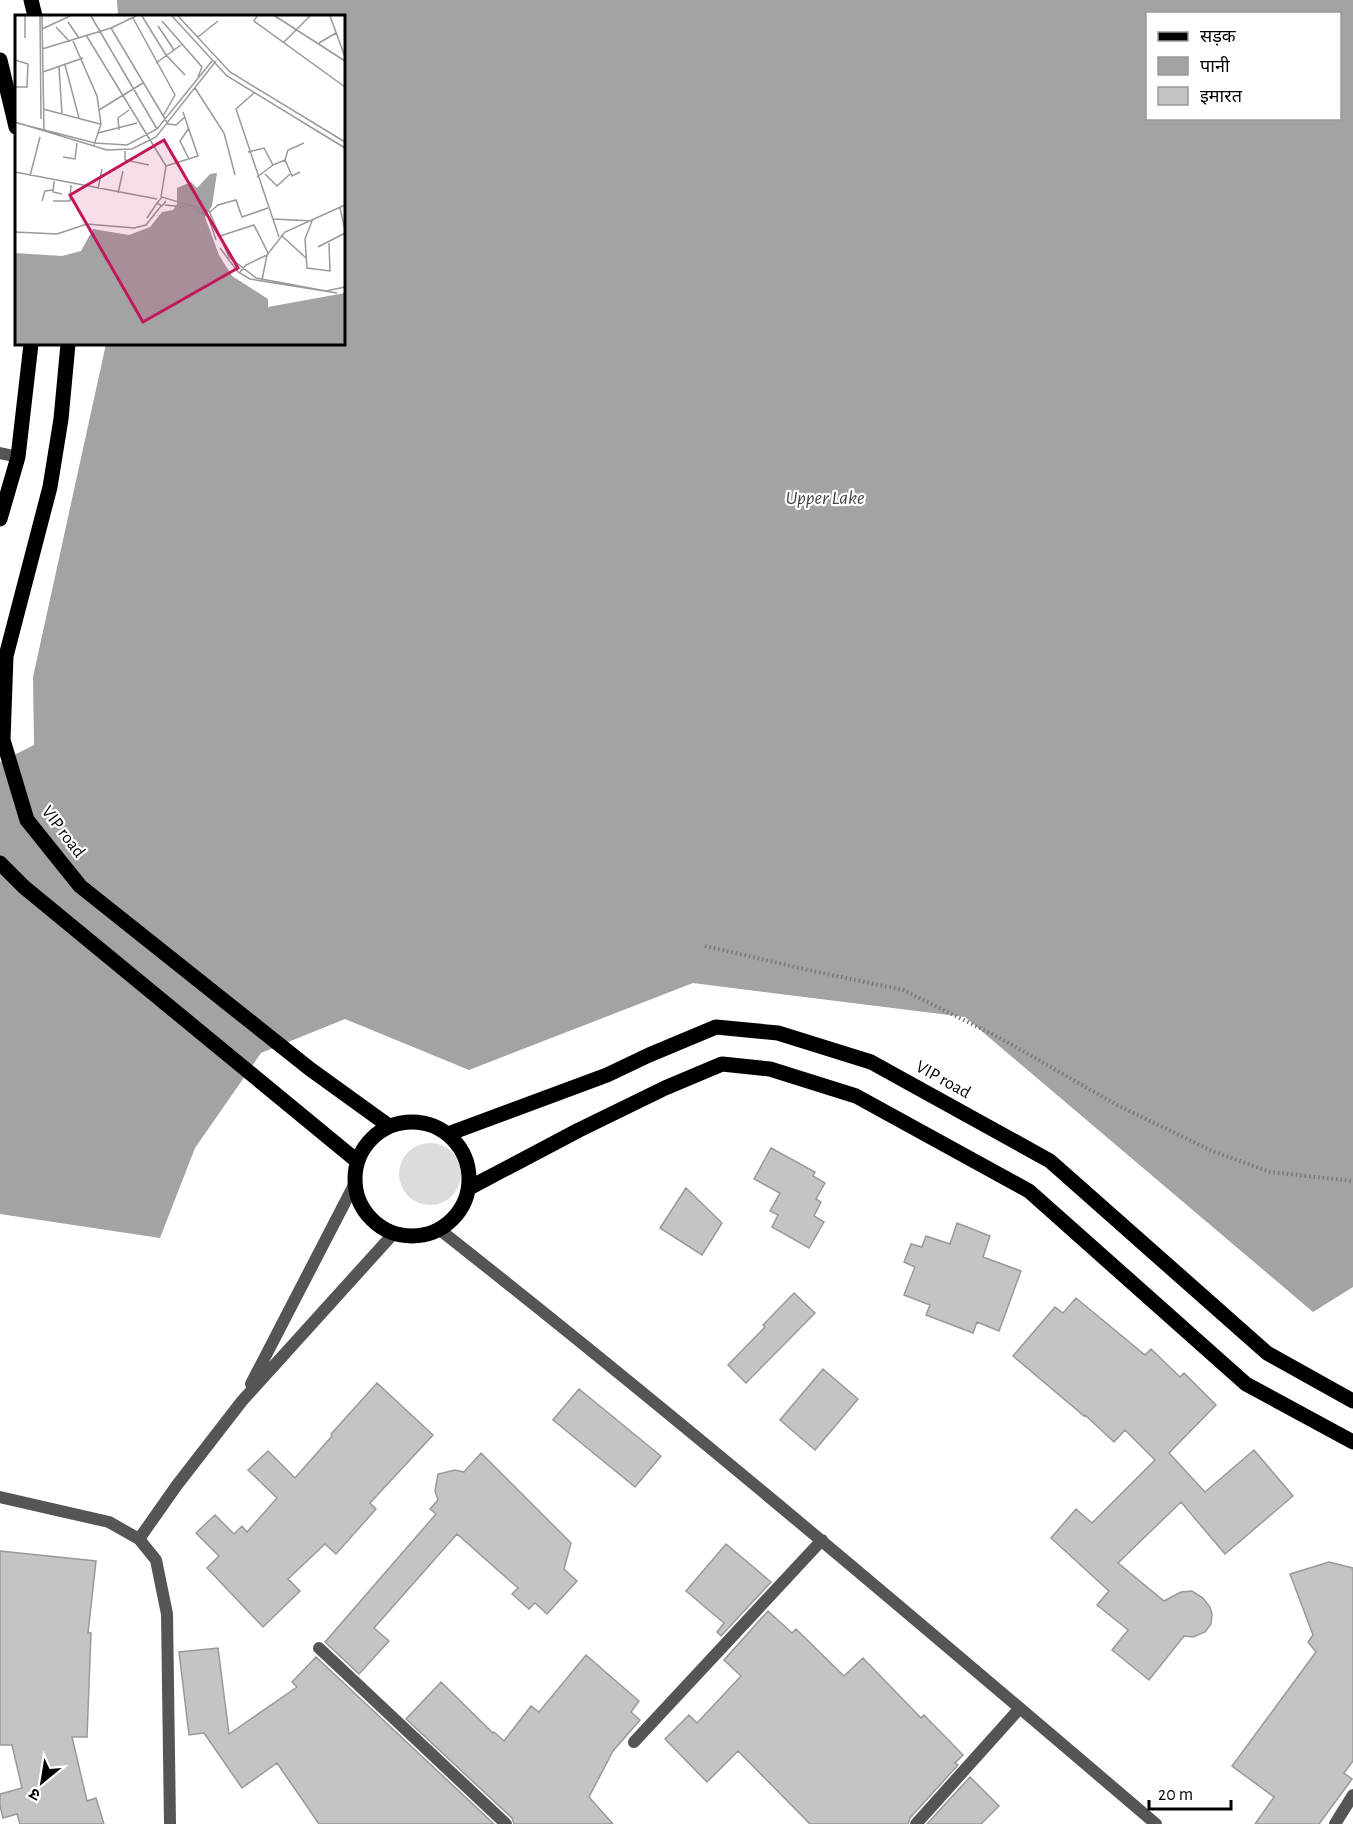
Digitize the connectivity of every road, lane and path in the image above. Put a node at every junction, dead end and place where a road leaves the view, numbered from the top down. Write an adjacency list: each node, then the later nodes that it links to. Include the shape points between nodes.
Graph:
1 (31, 0): 2 (main road)
2 (35, 15)
3 (0, 60): 4 (main road)
4 (15, 123)
5 (31, 345): 8 (main road)
6 (68, 345): 12 (main road, VIP road, via 50,487 6,656 3,740 27,820 80,886 310,1069)
7 (0, 453): 8 (street)
8 (18, 457): 9 (main road)
9 (0, 519)
10 (0, 862): 14 (main road, via 24,887)
11 (705, 946): 15 (path, via 903,990 1000,1038 1117,1105 1212,1150 1270,1172)
12 (389, 1126): 13 (main road, via 409,1121 429,1124); 14 (main road, via 369,1140)
13 (447, 1134): 17 (main road, via 466,1158); 21 (main road, VIP road, via 607,1075 716,1027 778,1033 871,1062 1050,1161 1267,1353)
14 (357, 1161): 16 (main road)
15 (1353, 1181)
16 (354, 1185): 19 (main road, via 362,1209 379,1226); 20 (street)
17 (469, 1188): 18 (main road, via 460,1212); 22 (main road, via 579,1130 722,1064 770,1069 856,1096 1029,1191 1246,1384)
18 (440, 1230): 19 (main road, via 409,1237); 25 (street)
19 (394, 1233): 20 (street)
20 (242, 1401): 24 (street)
21 (1353, 1401)
22 (1353, 1442)
23 (0, 1497): 24 (street, via 109,1522)
24 (139, 1539): 30 (street, via 156,1560 167,1614)
25 (822, 1540): 27 (street); 28 (street)
26 (319, 1648): 31 (street)
27 (1020, 1708): 32 (street); 33 (street)
28 (634, 1742)
29 (1353, 1795): 34 (street)
30 (170, 1824)
31 (506, 1824)
32 (916, 1824)
33 (1156, 1824)
34 (1335, 1824)

